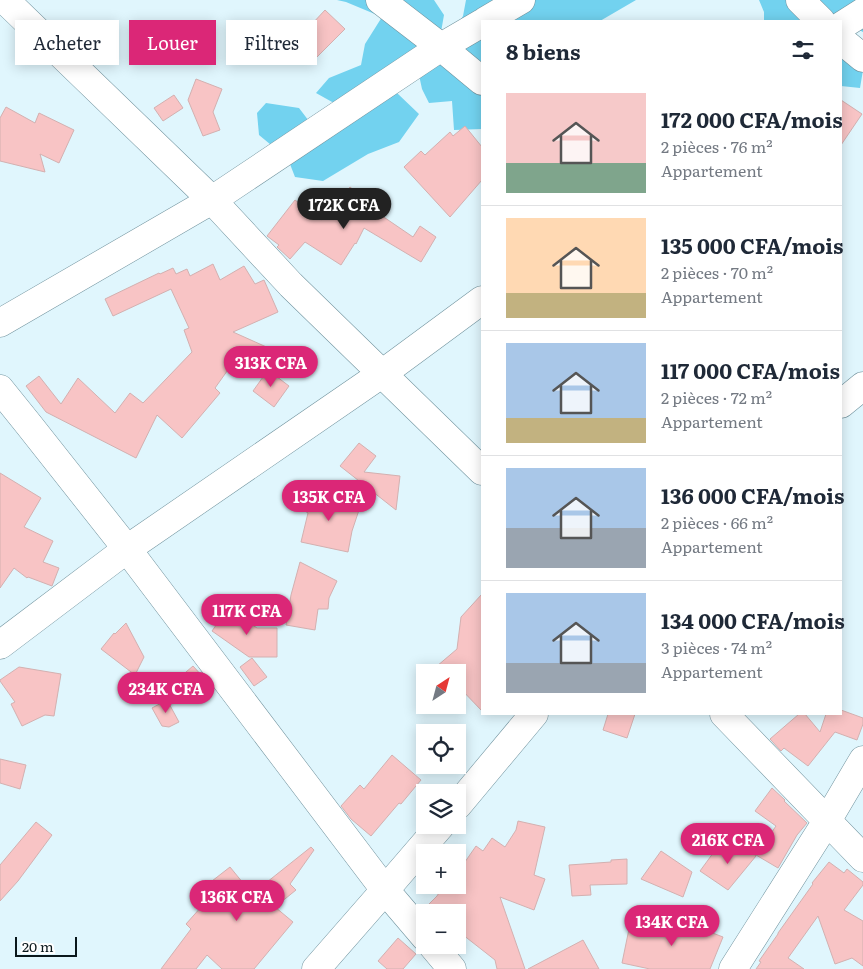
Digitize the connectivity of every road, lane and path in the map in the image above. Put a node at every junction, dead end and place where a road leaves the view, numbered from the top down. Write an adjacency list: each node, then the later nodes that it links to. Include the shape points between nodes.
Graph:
1 (380, 0): 11 (street)
2 (521, 0): 6 (street)
3 (800, 0): 7 (street)
4 (4, 1): 14 (street)
5 (863, 12): 9 (street)
6 (487, 20)
7 (820, 20)
8 (481, 24): 11 (street)
9 (842, 25)
10 (842, 41): 12 (street)
11 (441, 47): 13 (street); 14 (street)
12 (863, 58)
13 (481, 81)
14 (212, 200): 16 (street); 17 (street, via 291,286)
15 (481, 301): 17 (street)
16 (0, 323)
17 (383, 373): 19 (street); 20 (street)
18 (0, 389): 20 (street)
19 (481, 470)
20 (127, 549): 21 (street); 29 (street)
21 (0, 645)
22 (533, 715): 25 (street)
23 (725, 715): 26 (street)
24 (863, 760): 26 (street)
25 (466, 795)
26 (827, 821): 28 (street); 34 (street)
27 (432, 834): 29 (street)
28 (863, 858)
29 (385, 890): 30 (street); 32 (street)
30 (416, 926)
31 (440, 954): 33 (street)
32 (316, 969)
33 (452, 969)
34 (733, 969)

